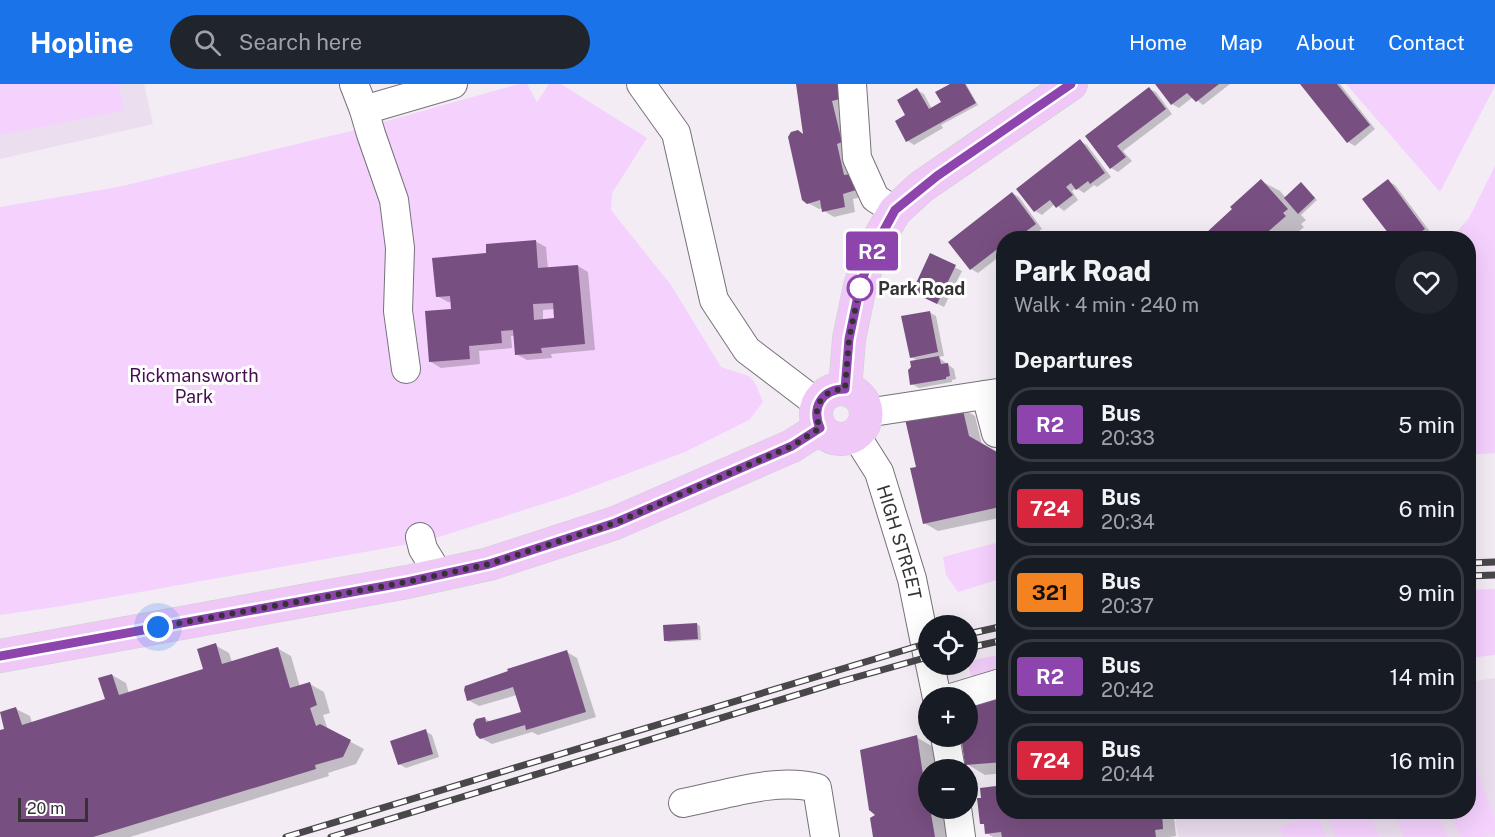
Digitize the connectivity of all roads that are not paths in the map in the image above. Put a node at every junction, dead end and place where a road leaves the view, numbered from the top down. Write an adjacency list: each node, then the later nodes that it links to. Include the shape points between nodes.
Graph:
1 (453, 84): 5 (street)
2 (641, 84): 9 (street, via 676,133 714,300 747,350)
3 (852, 84): 6 (street, via 857,158 875,198)
4 (1071, 84): 6 (main road, via 931,180)
5 (359, 97): 7 (street, via 394,200 400,249 398,311)
6 (895, 210): 9 (main road, via 872,252 860,286)
7 (406, 369)
8 (995, 394): 10 (street); 11 (street)
9 (828, 407): 10 (main road, via 860,398 865,405); 10 (main road, via 832,438 848,438); 13 (main road, via 792,446 615,523 489,564)
10 (861, 424): 14 (street, HIGH STREET, via 912,579)
11 (996, 433)
12 (420, 537): 13 (street)
13 (439, 575): 15 (main road)
14 (919, 615)
15 (0, 656)
16 (996, 684): 17 (street)
17 (978, 690)
18 (683, 803): 20 (street, via 775,784 800,783 817,788)
19 (959, 819): 21 (street)
20 (825, 837)
21 (961, 837)

